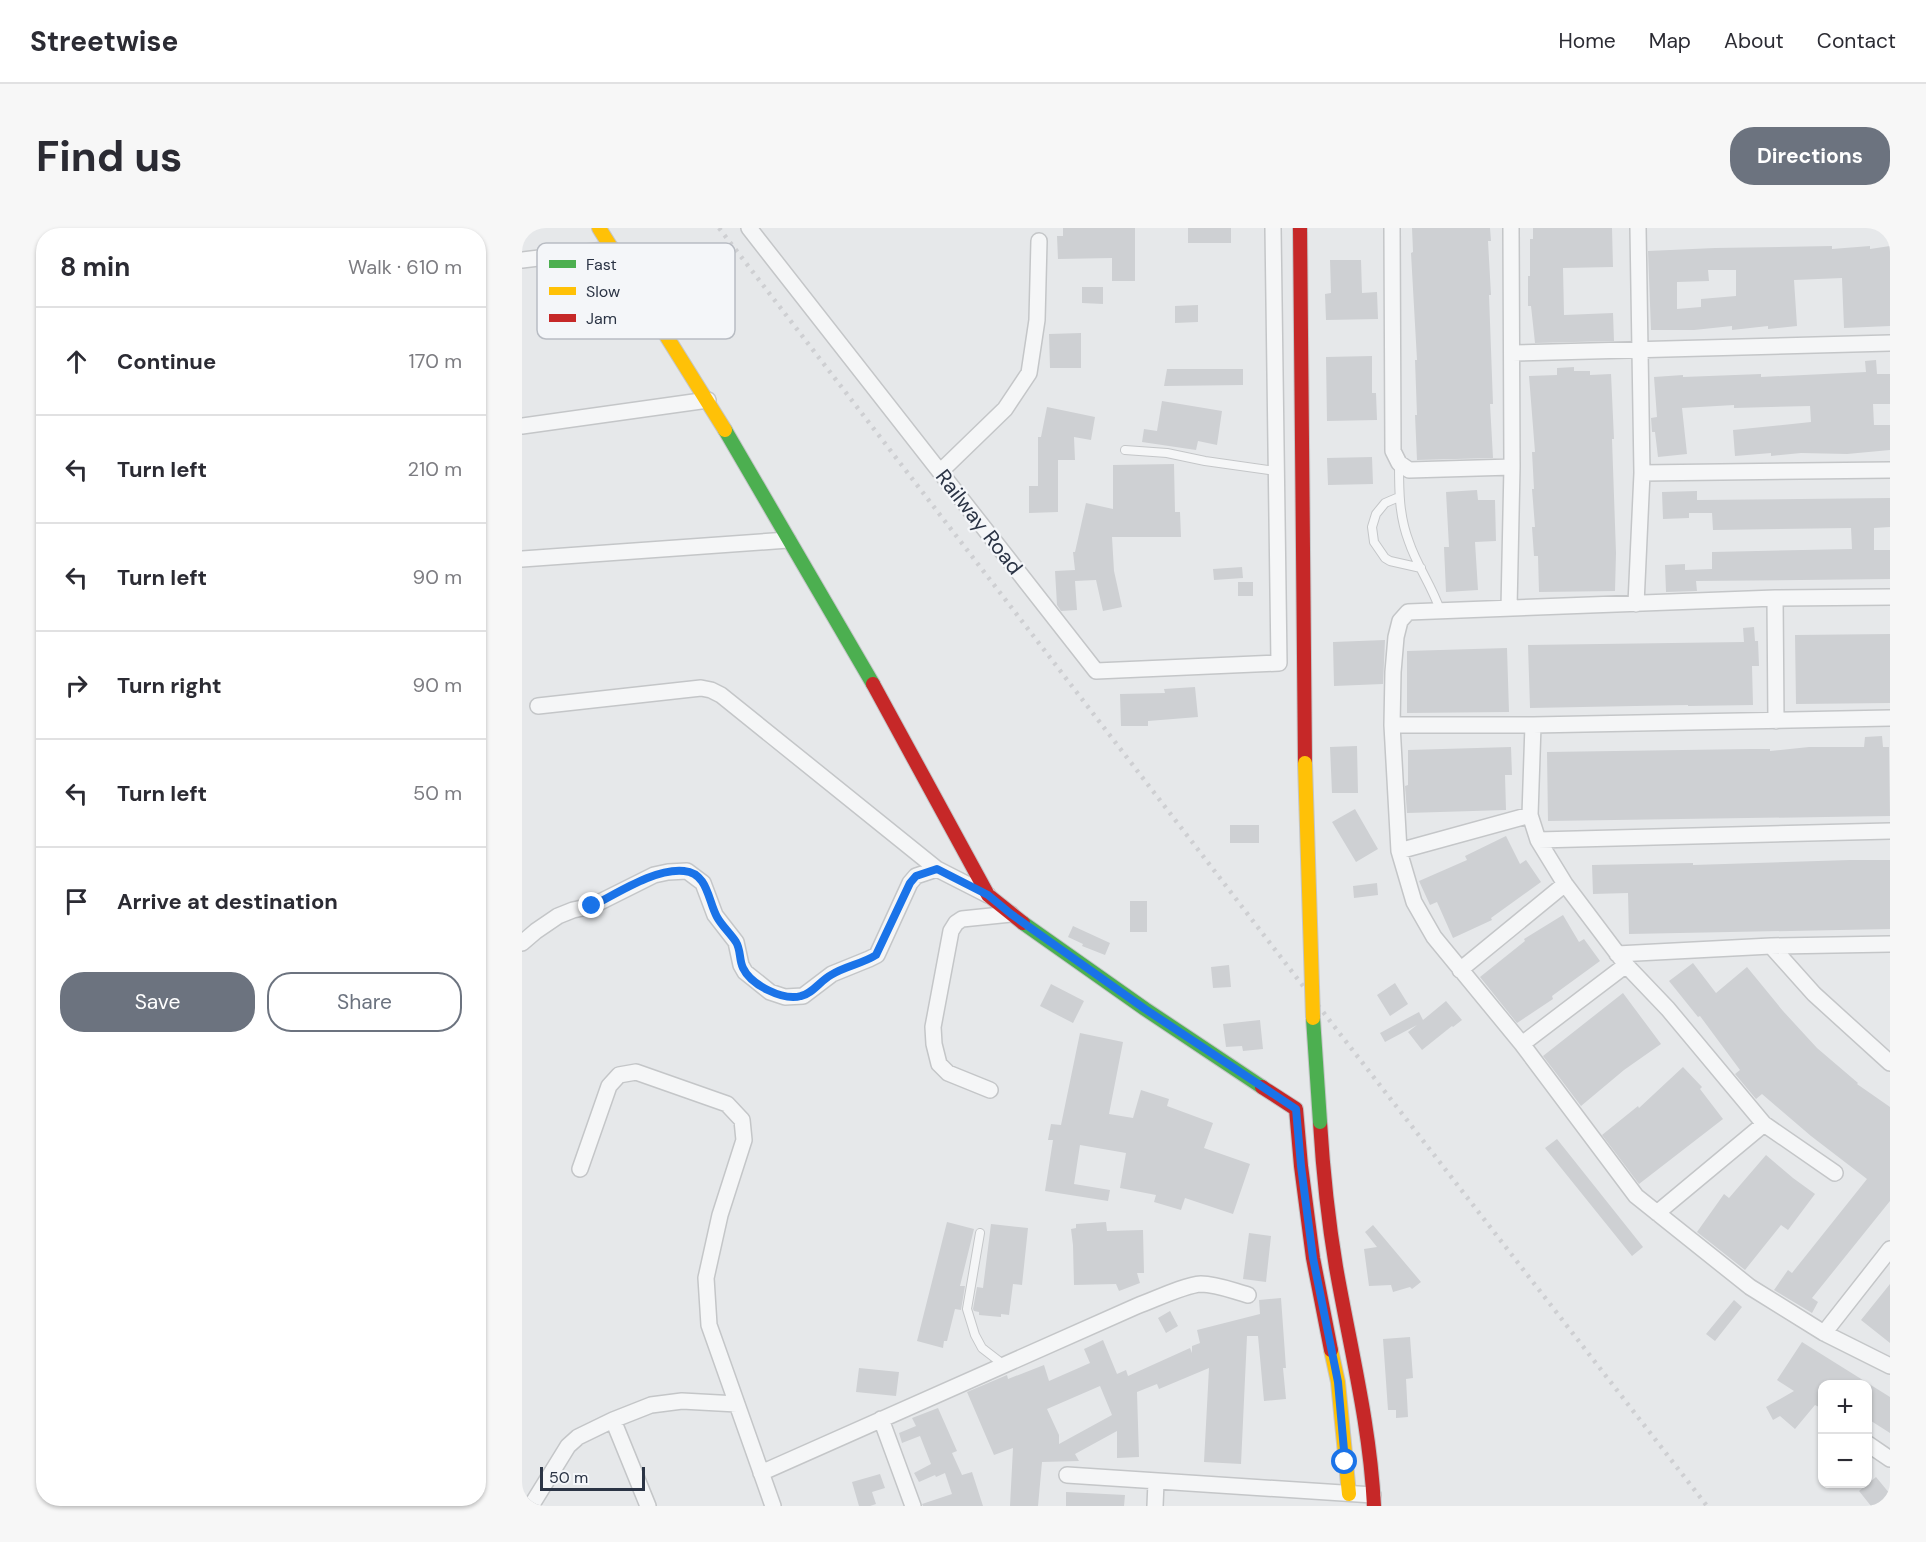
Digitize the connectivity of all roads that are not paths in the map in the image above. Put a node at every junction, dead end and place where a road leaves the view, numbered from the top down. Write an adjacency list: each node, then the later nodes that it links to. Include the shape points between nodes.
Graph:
1 (599, 228): 9 (street)
2 (749, 228): 23 (street, Railway Road)
3 (1273, 228): 22 (street)
4 (1300, 228): 65 (street, bridge, via 1305,763 1313,1028 1324,1181 1336,1266)
5 (1392, 228): 19 (street, via 1393,451)
6 (1511, 228): 15 (street)
7 (1638, 228): 14 (street)
8 (1039, 241): 23 (street, via 1037,320 1029,373 1005,409)
9 (608, 243)
10 (537, 258): 11 (street)
11 (522, 260)
12 (669, 339): 16 (street)
13 (1890, 343): 14 (street)
14 (1640, 349): 15 (street); 24 (street)
15 (1512, 353): 20 (street)
16 (708, 400): 17 (street); 26 (street)
17 (522, 426)
18 (1125, 450): 22 (lane)
19 (1400, 463): 20 (street, via 1409,470); 25 (lane)
20 (1512, 467): 32 (street)
21 (1890, 470): 24 (street)
22 (1276, 471): 23 (street, Railway Road, via 1279,663 1096,671)
23 (940, 472)
24 (1642, 473): 31 (street)
25 (1399, 497): 28 (lane, via 1409,544); 28 (lane, via 1384,503 1376,514 1372,527 1374,542 1390,561)
26 (788, 540): 27 (street); 45 (street, via 887,707)
27 (522, 559)
28 (1421, 568): 33 (lane)
29 (1890, 597): 30 (street)
30 (1774, 598): 31 (street); 36 (street)
31 (1636, 604): 32 (street)
32 (1509, 608): 33 (street)
33 (1440, 610): 37 (street, via 1408,612 1400,621 1393,672)
34 (538, 705): 43 (street, via 711,690)
35 (1890, 718): 36 (street)
36 (1776, 721): 38 (street)
37 (1392, 725): 38 (street); 42 (street)
38 (1533, 725): 39 (street)
39 (1530, 815): 41 (street); 42 (street)
40 (1890, 831): 41 (street)
41 (1538, 840): 44 (street)
42 (1399, 851): 51 (street, via 1414,902 1434,937)
43 (937, 869): 45 (street); 47 (street, via 916,876 910,883 876,955 831,974 803,996 785,997 770,992 746,972 736,942 716,915 703,883 687,871 654,875 592,906 558,916)
44 (1565, 884): 50 (street); 51 (street)
45 (988, 895): 46 (street)
46 (1011, 914): 54 (street, via 956,923 951,931 933,1027 939,1064 948,1073); 66 (street, via 1296,1109 1313,1258)
47 (522, 943)
48 (1890, 944): 49 (street)
49 (1772, 946): 50 (street); 53 (street, via 1814,994)
50 (1621, 959): 52 (street); 55 (street)
51 (1460, 970): 52 (street)
52 (1522, 1044): 58 (street, via 1636,1196)
53 (1890, 1063)
54 (990, 1090)
55 (1764, 1124): 57 (street); 58 (street)
56 (580, 1169): 67 (street, via 609,1086 619,1075 636,1072 727,1104 742,1119 744,1140 720,1215 706,1278 709,1325)
57 (1835, 1173)
58 (1657, 1213): 62 (street, via 1750,1287)
59 (980, 1233): 63 (lane, via 967,1309 982,1348)
60 (1890, 1249): 62 (street)
61 (1248, 1294): 63 (street, via 1202,1284 1191,1286)
62 (1824, 1333): 64 (street)
63 (1004, 1365): 68 (street)
64 (1890, 1366)
65 (1359, 1377): 66 (street); 76 (street, via 1370,1444)
66 (1338, 1382): 75 (street)
67 (737, 1404): 69 (street, via 682,1401 651,1405); 72 (street)
68 (881, 1419): 72 (street); 80 (street)
69 (613, 1420): 77 (street, via 568,1446); 78 (street)
70 (1872, 1447): 71 (street)
71 (1890, 1459)
72 (761, 1473): 79 (street)
73 (1067, 1475): 74 (street)
74 (1156, 1482): 75 (street); 81 (street)
75 (1349, 1494): 76 (street)
76 (1373, 1501)
77 (531, 1506)
78 (648, 1506)
79 (773, 1506)
80 (913, 1506)
81 (1155, 1506)

